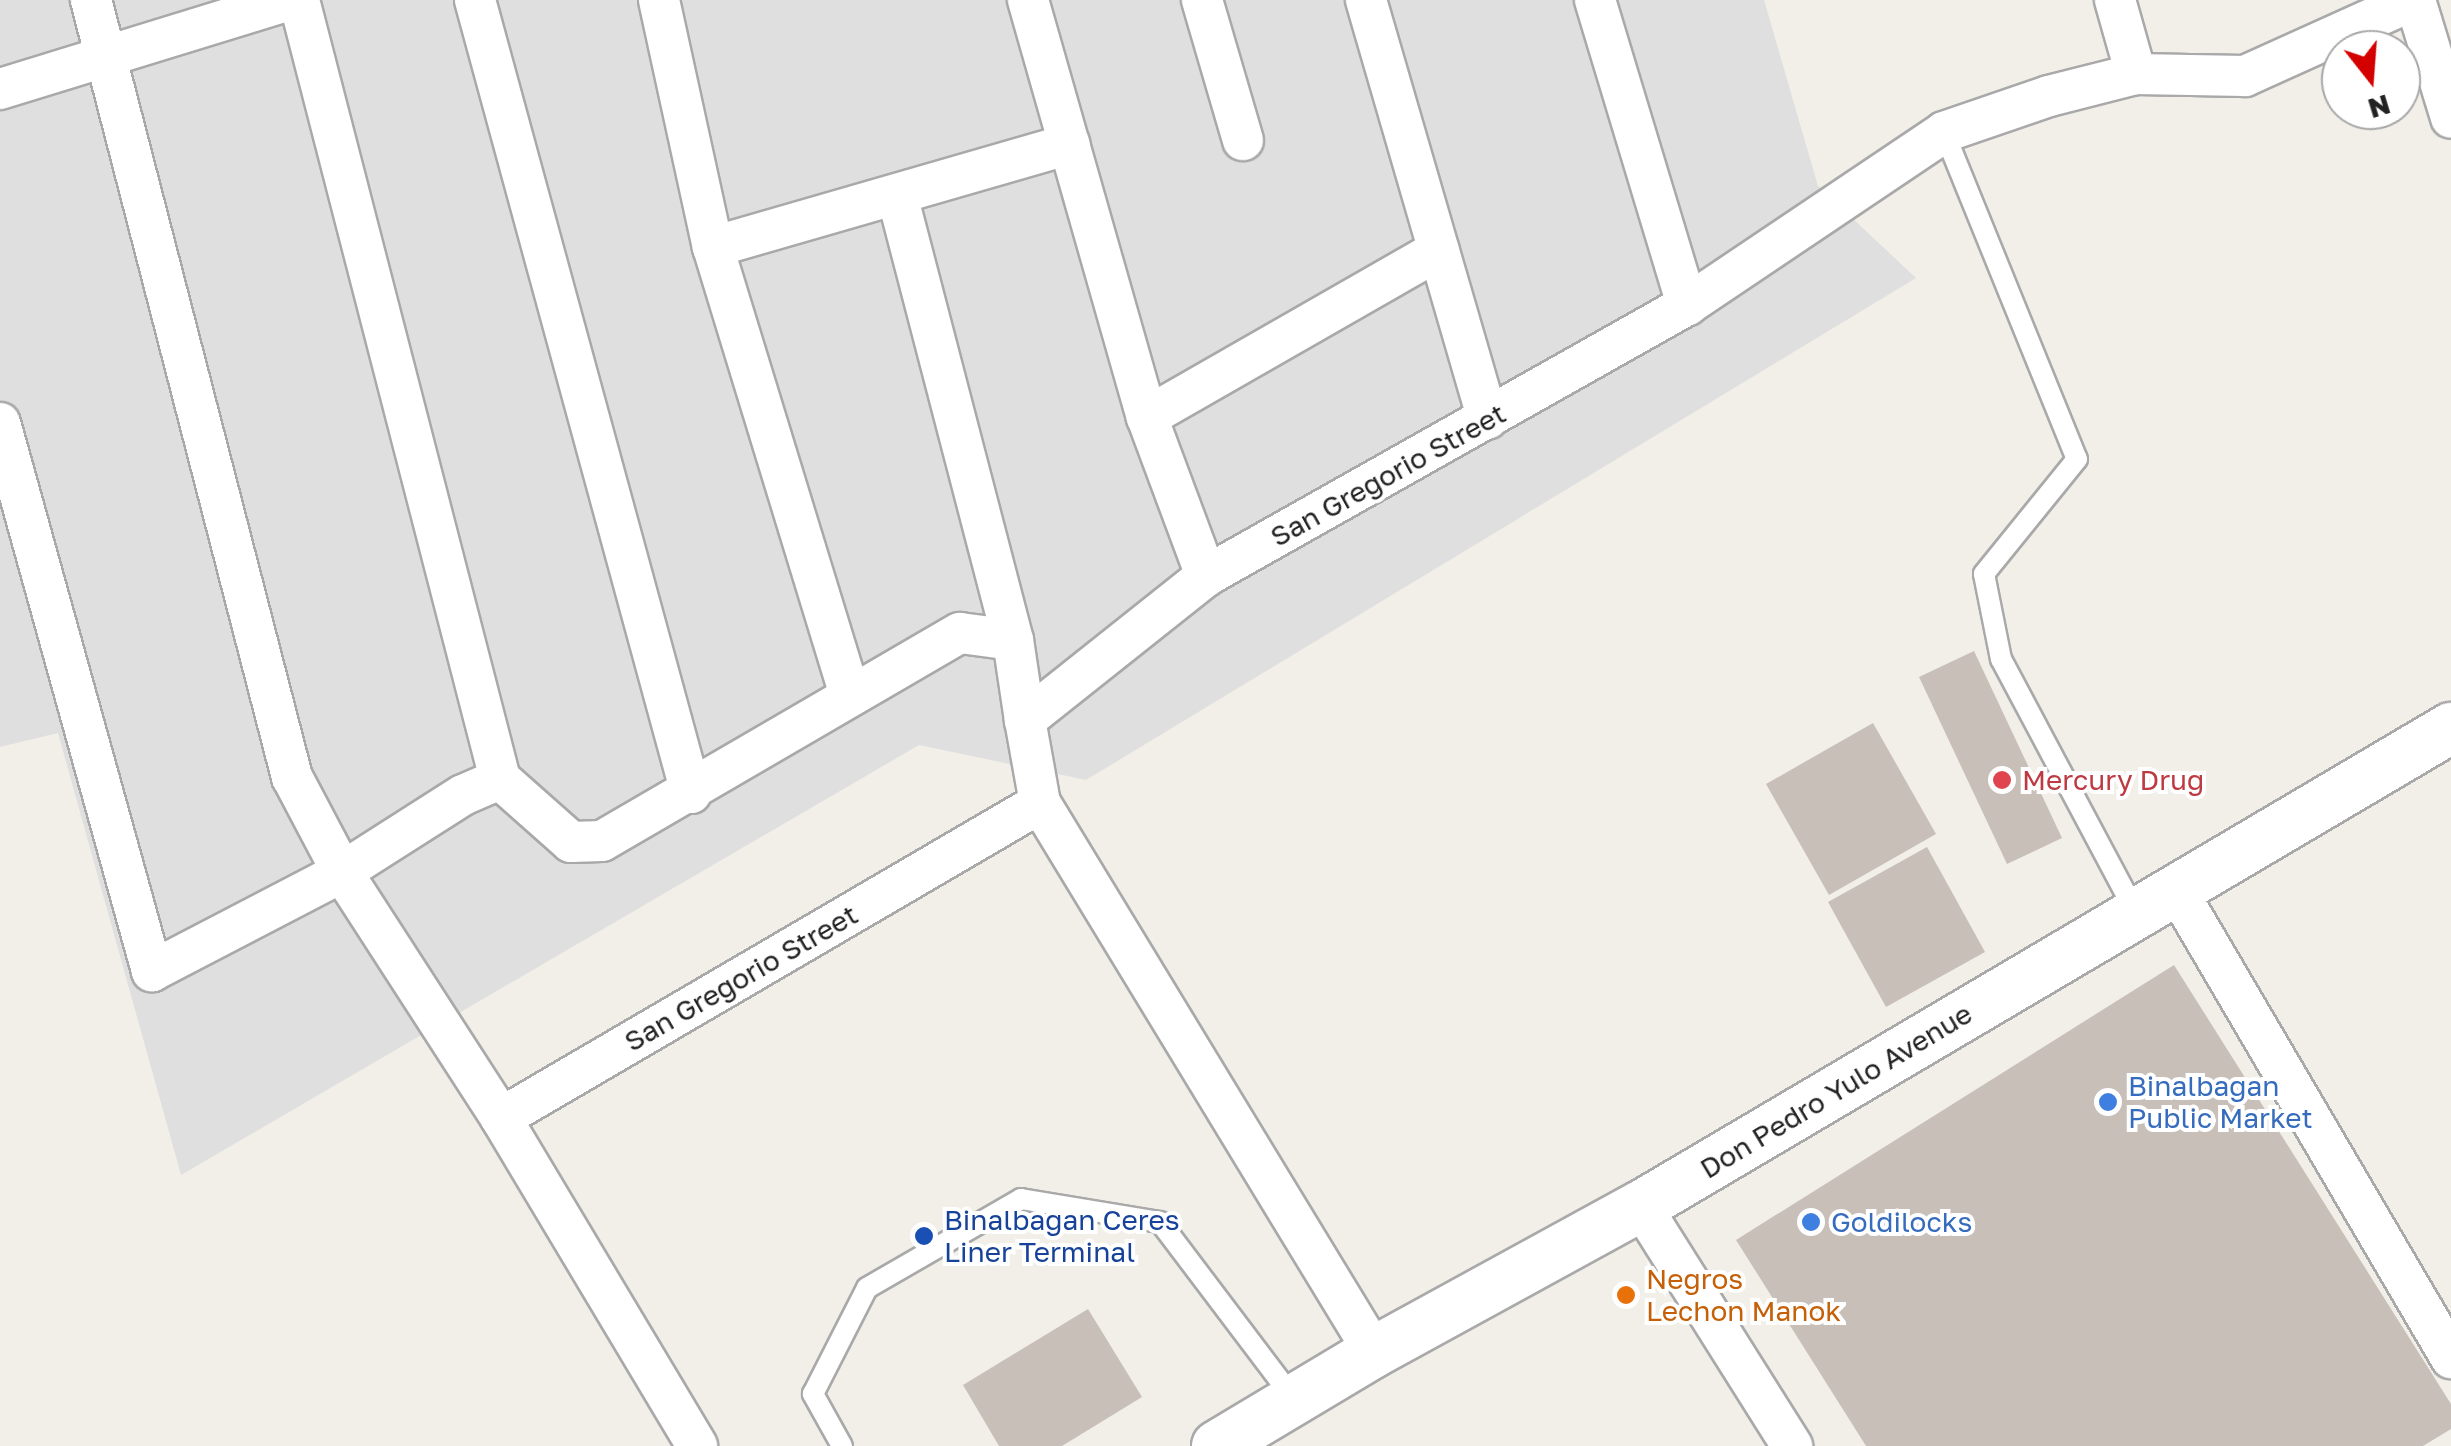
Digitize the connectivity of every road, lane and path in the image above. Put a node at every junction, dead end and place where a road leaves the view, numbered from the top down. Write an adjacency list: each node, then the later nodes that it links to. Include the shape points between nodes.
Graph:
1 (91, 0): 12 (street)
2 (290, 0): 12 (street)
3 (299, 0): 31 (street)
4 (475, 0): 32 (street)
5 (659, 0): 20 (street)
6 (1028, 0): 18 (street)
7 (1202, 0): 17 (street)
8 (1366, 0): 21 (street)
9 (1595, 0): 22 (street)
10 (2115, 0): 13 (street)
11 (2414, 0): 13 (street, San Gregorio Street, via 2244,76); 15 (street)
12 (107, 56): 14 (street); 34 (street, via 292,776)
13 (2136, 74): 16 (street, San Gregorio Street)
14 (0, 89)
15 (2451, 118)
16 (1944, 132): 22 (street, San Gregorio Street); 35 (lane, via 2077,459 1984,574 2001,659)
17 (1244, 140)
18 (1069, 144): 19 (street); 23 (street)
19 (898, 195): 20 (street); 27 (street)
20 (713, 247): 28 (street)
21 (1440, 250): 23 (street); 24 (street)
22 (1687, 305): 24 (street, San Gregorio Street)
23 (1147, 416): 26 (street)
24 (1488, 419): 26 (street, San Gregorio Street)
25 (0, 423): 34 (street, via 152,971)
26 (1206, 576): 29 (street, San Gregorio Street)
27 (1013, 640): 28 (street, via 960,633); 29 (street)
28 (850, 696): 32 (street)
29 (1025, 720): 33 (street)
30 (2451, 728): 35 (street, Don Pedro Yulo Avenue)
31 (500, 779): 32 (street, via 571,842 602,841); 34 (street)
32 (691, 793)
33 (1040, 802): 36 (street, San Gregorio Street); 38 (street)
34 (342, 872): 36 (street)
35 (2156, 901): 37 (street, Don Pedro Yulo Avenue); 39 (street)
36 (501, 1118): 41 (street)
37 (1641, 1206): 38 (street, Don Pedro Yulo Avenue); 44 (street)
38 (1374, 1352): 40 (street, Don Pedro Yulo Avenue)
39 (2451, 1358)
40 (1294, 1400): 42 (lane, via 1160,1222 1022,1199 867,1288 814,1394); 43 (street, Don Pedro Yulo Avenue)
41 (697, 1446)
42 (842, 1446)
43 (1217, 1446)
44 (1792, 1446)

